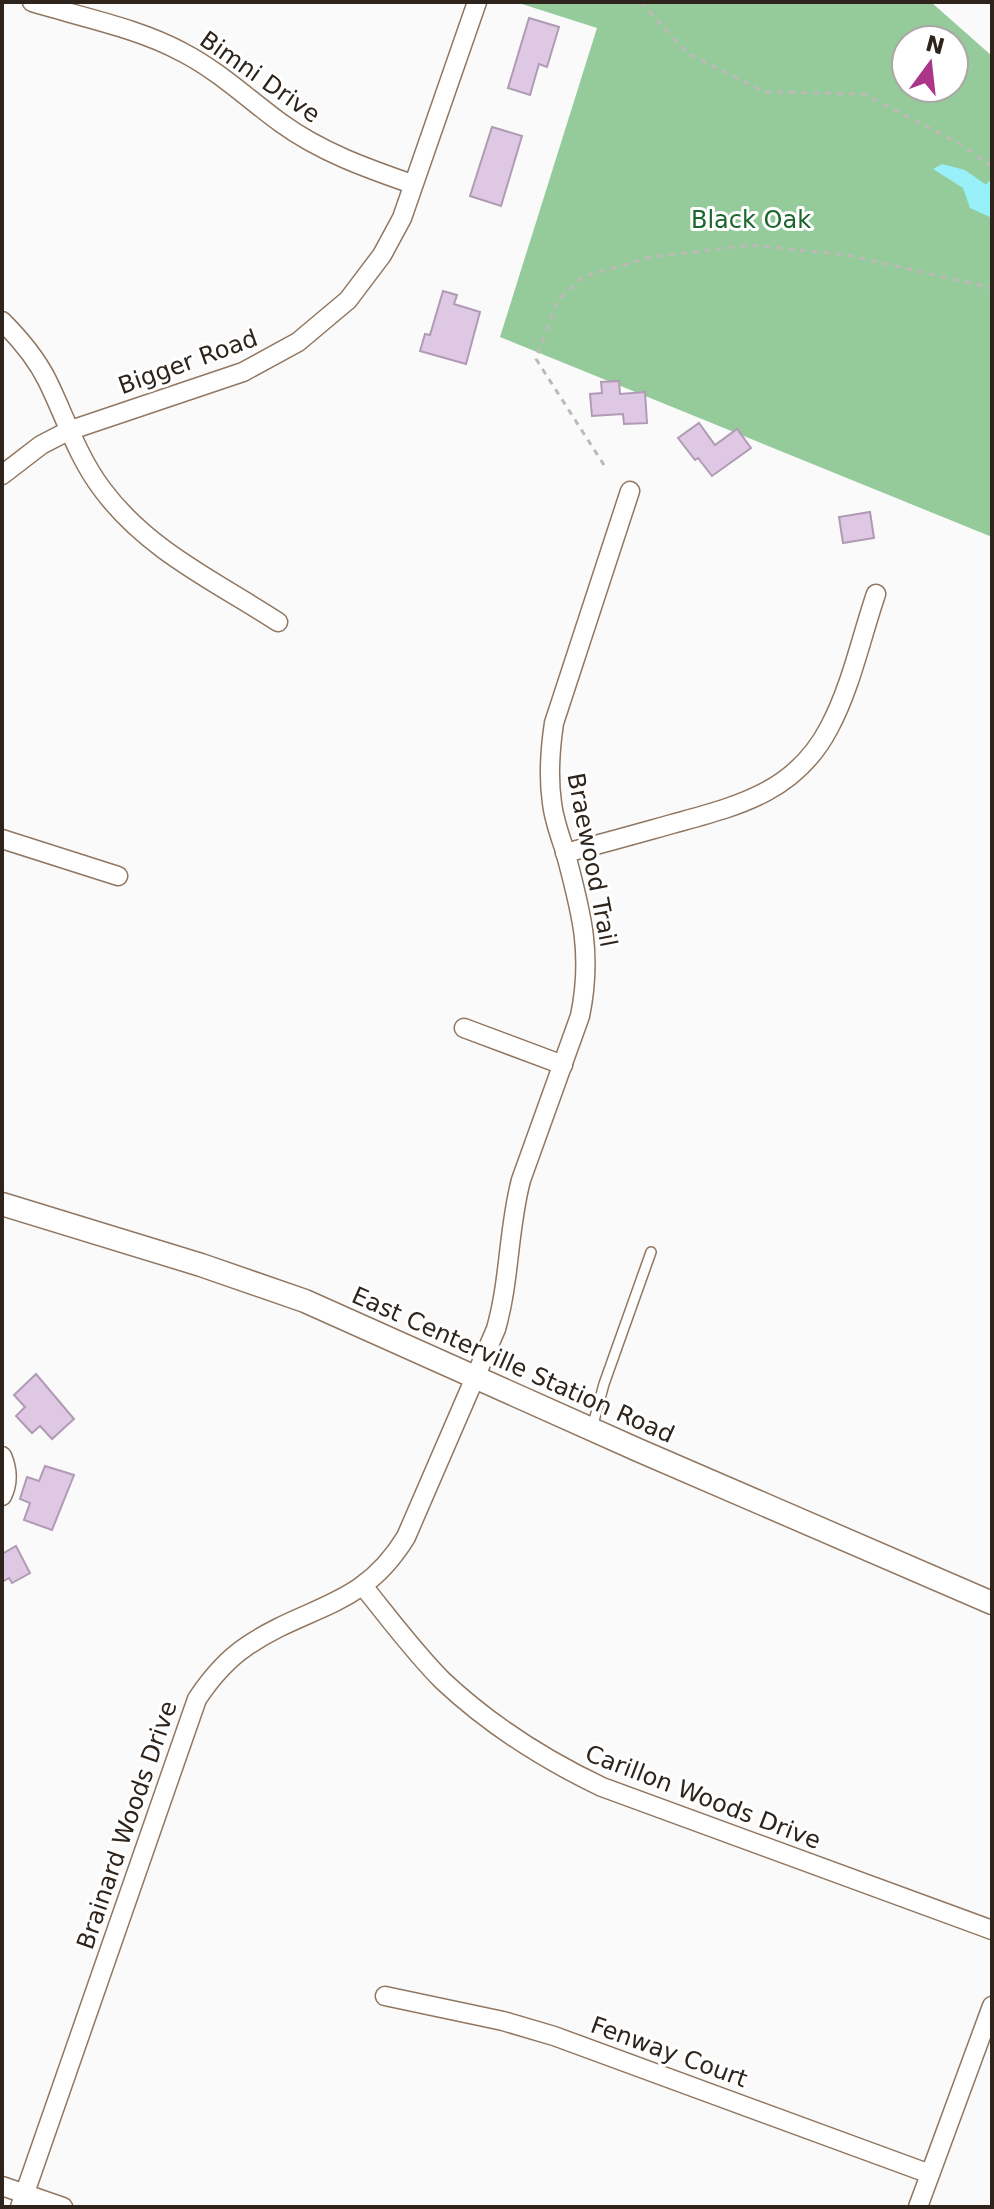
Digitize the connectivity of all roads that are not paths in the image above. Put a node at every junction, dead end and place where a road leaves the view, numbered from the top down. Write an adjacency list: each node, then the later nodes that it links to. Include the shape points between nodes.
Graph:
1 (32, 2): 3 (street, Bimni Drive, via 180,51 318,146)
2 (477, 2): 3 (street, Bigger Road)
3 (412, 184): 5 (street, Bigger Road, via 402,218 365,280 298,342 243,372)
4 (2, 321): 5 (street, via 46,379)
5 (68, 431): 6 (street, Bigger Road); 9 (street, via 101,488 134,527 191,570)
6 (2, 475)
7 (630, 491): 11 (street, Braewood Trail, via 554,723 550,777)
8 (876, 594): 11 (street, via 828,731 781,784 735,807)
9 (278, 622)
10 (2, 839): 12 (street)
11 (565, 853): 14 (street, Braewood Trail, via 587,955 580,1016)
12 (118, 876)
13 (464, 1028): 14 (street)
14 (563, 1065): 17 (street, Braewood Trail, via 521,1180 503,1304)
15 (2, 1204): 17 (street, East Centerville Station Road, via 305,1301)
16 (651, 1252): 18 (lane)
17 (476, 1377): 18 (street, East Centerville Station Road); 21 (street, Brainard Woods Drive, via 406,1537 385,1567)
18 (592, 1428): 22 (street, East Centerville Station Road)
19 (2, 1456): 20 (street, via 7,1481)
20 (2, 1496)
21 (363, 1586): 23 (street, Carillon Woods Drive, via 442,1680 494,1724 563,1769); 28 (street, Brainard Woods Drive, via 245,1647 197,1699)
22 (992, 1603)
23 (992, 1930)
24 (385, 1996): 26 (street, Fenway Court, via 554,2036)
25 (992, 2006): 26 (street)
26 (930, 2174): 30 (street)
27 (2, 2186): 28 (street)
28 (22, 2200): 29 (street)
29 (63, 2207)
30 (918, 2207)

